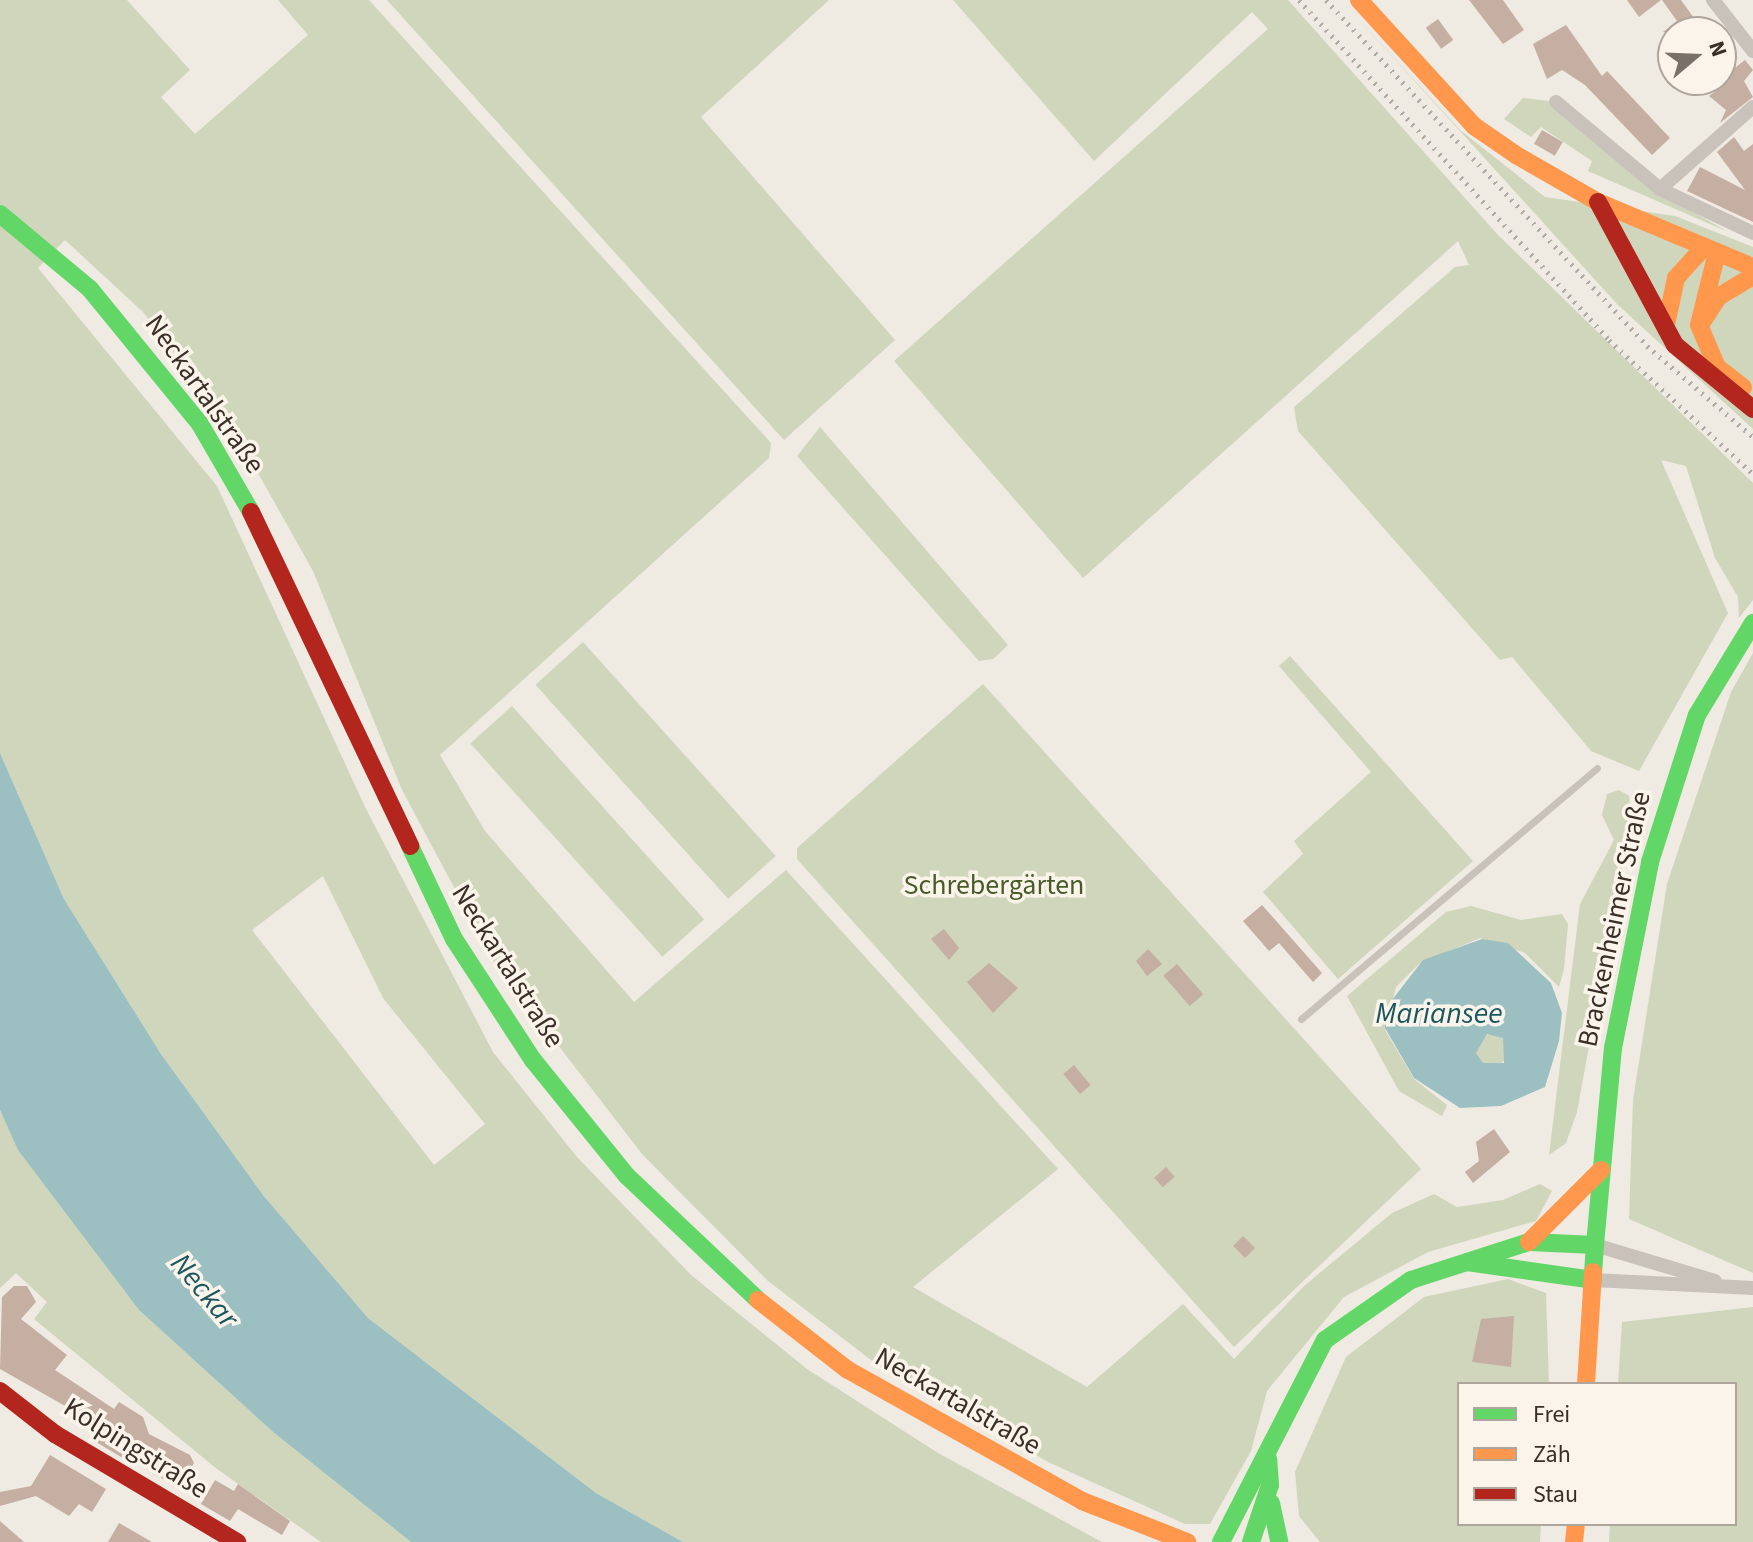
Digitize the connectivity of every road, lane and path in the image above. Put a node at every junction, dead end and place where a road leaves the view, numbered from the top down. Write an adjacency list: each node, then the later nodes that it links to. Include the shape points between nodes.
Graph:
1 (1713, 0): 3 (street)
2 (1361, 1): 7 (main road, via 1474,126)
3 (1753, 51)
4 (1556, 102): 6 (street)
5 (1753, 107): 6 (street)
6 (1660, 189): 9 (street)
7 (1598, 202): 10 (main road); 13 (main road)
8 (0, 214): 32 (main road, Neckartalstraße, via 117,320 234,479 454,939 533,1060 618,1166 738,1284 848,1370 1082,1501)
9 (1753, 233)
10 (1710, 250): 11 (main road); 13 (main road, via 1676,278); 14 (main road)
11 (1753, 267)
12 (1753, 276): 14 (main road, via 1718,297)
13 (1666, 325): 16 (main road, via 1706,377)
14 (1699, 325): 15 (main road, via 1717,367)
15 (1753, 394)
16 (1753, 409)
17 (1753, 623): 20 (main road, Brackenheimer Straße, via 1697,715 1668,795 1613,1048)
18 (1597, 768): 19 (lane)
19 (1301, 1019)
20 (1601, 1170): 21 (main road); 22 (main road, Brackenheimer Straße)
21 (1529, 1242): 22 (main road); 23 (main road)
22 (1595, 1245): 24 (main road, Brackenheimer Straße); 25 (street)
23 (1465, 1262): 24 (main road); 29 (main road, via 1384,1294 1325,1340)
24 (1593, 1280): 25 (street); 27 (main road, Brackenheimer Straße)
25 (1734, 1287): 26 (street)
26 (1753, 1288)
27 (1586, 1382)
28 (3, 1396): 31 (main road, Kolpingstraße, via 55,1434)
29 (1268, 1459): 30 (main road); 33 (main road)
30 (1270, 1485): 34 (main road); 35 (main road)
31 (237, 1542)
32 (1187, 1542)
33 (1221, 1542)
34 (1251, 1542)
35 (1279, 1542)

